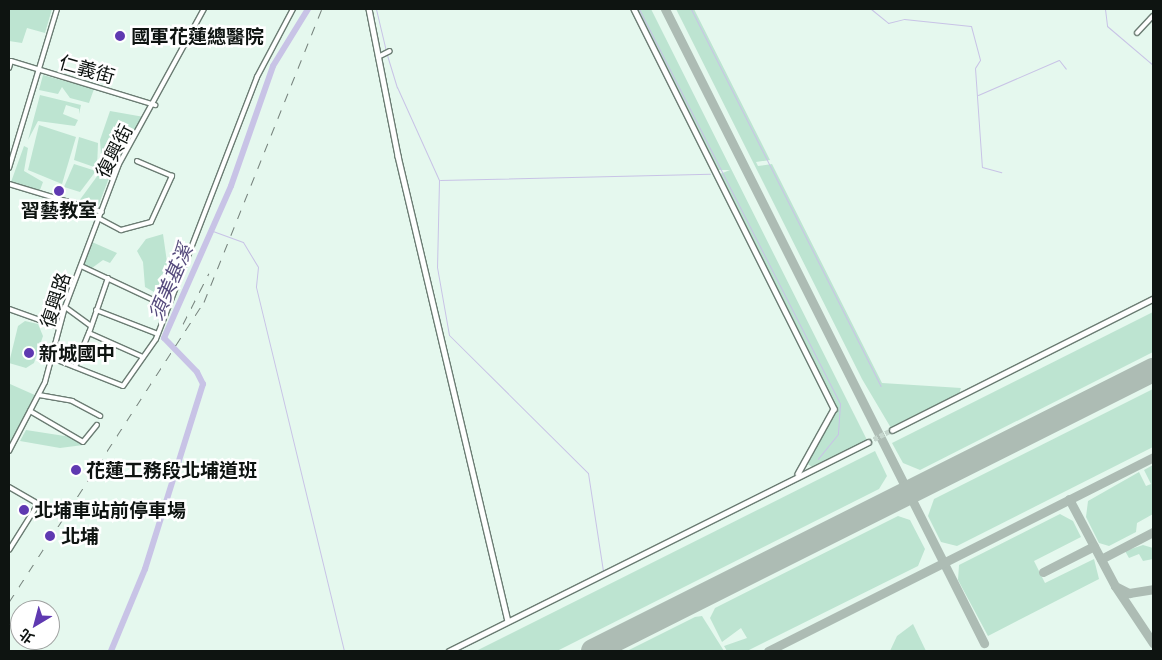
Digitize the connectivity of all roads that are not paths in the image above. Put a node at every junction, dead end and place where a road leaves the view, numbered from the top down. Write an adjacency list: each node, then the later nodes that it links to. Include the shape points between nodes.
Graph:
1 (57, 9): 11 (street)
2 (204, 9): 12 (street, 復興街)
3 (293, 9): 21 (street, via 257,77)
4 (369, 9): 9 (street)
5 (634, 9): 39 (street, via 834,410)
6 (1153, 16): 7 (street)
7 (1137, 33)
8 (390, 51): 9 (street)
9 (378, 57): 44 (street)
10 (9, 68): 11 (street, 仁義街, via 11,61)
11 (38, 70): 12 (street, 仁義街); 14 (street)
12 (155, 104): 16 (street, 復興街, via 119,164)
13 (137, 161): 17 (street, via 172,176 151,222 121,230)
14 (9, 168)
15 (9, 184): 16 (street)
16 (102, 212): 17 (street, 復興路)
17 (100, 219): 18 (street, 復興路)
18 (81, 266): 19 (street); 22 (street, 復興路)
19 (108, 278): 21 (street); 24 (street)
20 (1153, 299): 36 (street)
21 (166, 306): 28 (street)
22 (65, 307): 25 (street); 26 (street, 復興路)
23 (9, 309): 26 (street)
24 (96, 310): 25 (street); 28 (street)
25 (91, 326): 27 (street)
26 (59, 327): 30 (street, 復興路)
27 (89, 333): 29 (street); 31 (street)
28 (158, 334): 29 (street)
29 (143, 357): 31 (street, via 123,386)
30 (52, 358): 31 (street); 32 (street, 復興路)
31 (75, 368)
32 (39, 395): 33 (street, 復興路); 34 (street, via 72,401)
33 (30, 411): 35 (street, via 83,442); 38 (street, 復興路)
34 (100, 416)
35 (97, 425)
36 (892, 430)
37 (868, 442): 39 (street)
38 (9, 451)
39 (798, 474): 44 (street)
40 (9, 487): 42 (street, via 38,504)
41 (9, 537): 42 (street)
42 (14, 540): 43 (street)
43 (9, 550)
44 (508, 620): 45 (street)
45 (449, 651)

